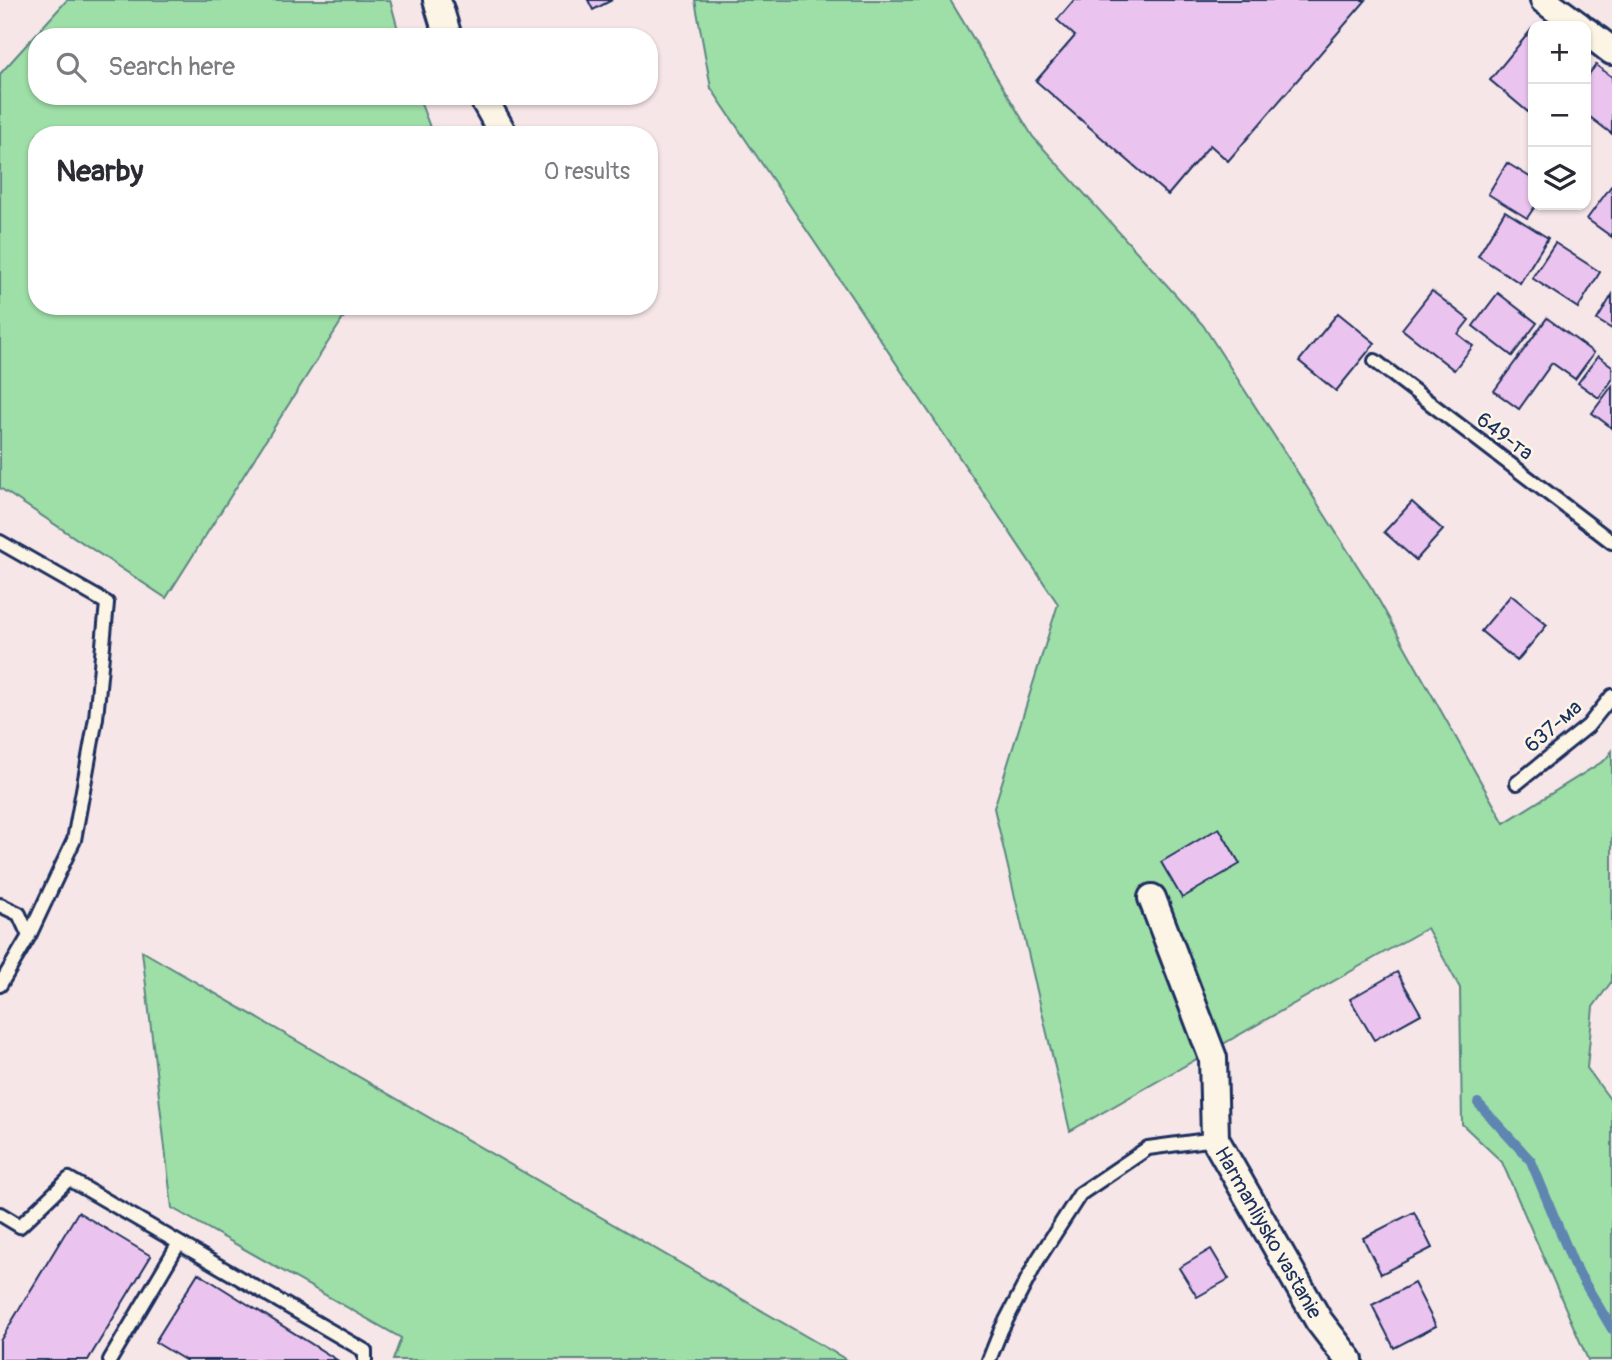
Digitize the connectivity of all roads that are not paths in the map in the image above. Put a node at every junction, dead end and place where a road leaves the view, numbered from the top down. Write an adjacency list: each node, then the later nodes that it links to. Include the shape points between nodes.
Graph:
1 (437, 0): 4 (street)
2 (1544, 0): 3 (street)
3 (1572, 21)
4 (445, 28)
5 (1591, 35): 6 (street)
6 (1612, 51)
7 (487, 105): 8 (street)
8 (499, 126)
9 (1375, 361): 11 (lane, 649-та)
10 (0, 542): 16 (lane, via 107,603 96,718 74,840)
11 (1612, 542)
12 (1612, 696): 13 (lane, 637-ма, via 1588,726)
13 (1517, 783)
14 (1152, 898): 18 (street, Harmanliysko vastanie, via 1213,1058)
15 (0, 905): 16 (lane, via 19,914)
16 (29, 936): 17 (lane)
17 (0, 985)
18 (1215, 1139): 23 (lane, via 1149,1148 1080,1194 1037,1261); 24 (street, Harmanliysko vastanie, via 1319,1321)
19 (0, 1214): 20 (lane, via 20,1227 69,1179)
20 (179, 1243): 21 (lane); 22 (lane, via 365,1351)
21 (110, 1360)
22 (365, 1360)
23 (989, 1360)
24 (1349, 1360)

